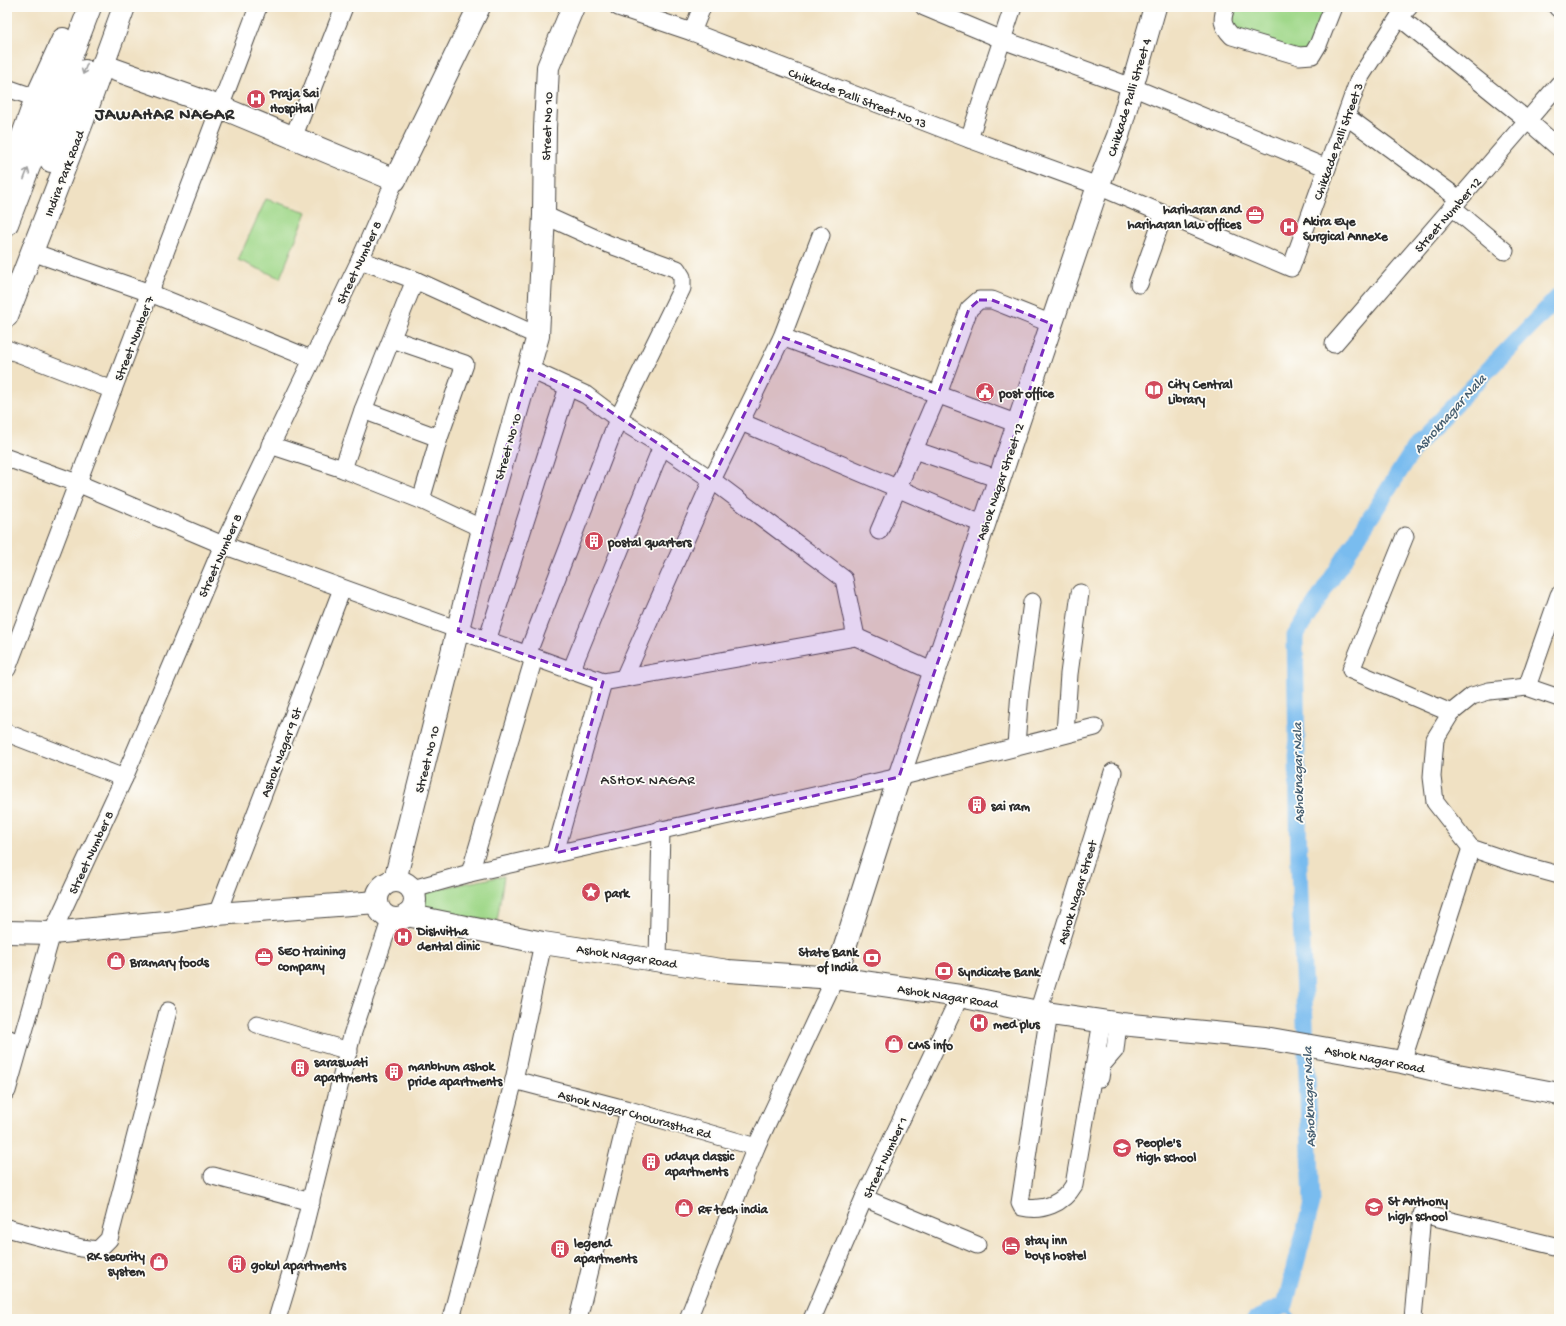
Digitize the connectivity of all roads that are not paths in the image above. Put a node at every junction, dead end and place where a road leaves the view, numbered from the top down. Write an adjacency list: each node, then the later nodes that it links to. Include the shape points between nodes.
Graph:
1 (74, 7): 23 (main road)
2 (90, 7): 37 (main road, one-way to 2)
3 (110, 7): 43 (main road, one-way to 43)
4 (124, 7): 19 (main road, Indira Park Road)
5 (258, 7): 24 (street, Street Number 7)
6 (344, 7): 27 (street)
7 (479, 7): 32 (main road)
8 (573, 7): 36 (main road, Street No 10, via 548,67)
9 (618, 7): 17 (street, Chikkade Palli Street No 13)
10 (702, 7): 17 (street)
11 (924, 7): 18 (street)
12 (1013, 7): 18 (street)
13 (1155, 7): 21 (main road, Chikkade Palli Street 4)
14 (1226, 7): 15 (street, via 1222,18 1225,29 1232,36 1299,56 1312,55)
15 (1333, 7)
16 (1404, 12): 25 (street, Chikkade Palli Street 3, via 1359,80); 26 (street)
17 (692, 32): 28 (street, Chikkade Palli Street No 13)
18 (1002, 40): 21 (street); 28 (street)
19 (102, 65): 24 (main road); 40 (main road, Indira Park Road)
20 (1559, 84): 26 (street, Street Number 12)
21 (1132, 87): 30 (street); 33 (main road, Chikkade Palli Street 4, via 1118,136)
22 (7, 88): 23 (street)
23 (36, 98): 31 (main road)
24 (220, 107): 27 (main road); 45 (street, Street Number 7)
25 (1346, 116): 30 (street, Chikkade Palli Street 3); 34 (street)
26 (1527, 120): 29 (street); 34 (street, Street Number 12)
27 (293, 138): 32 (main road)
28 (969, 139): 33 (street, Chikkade Palli Street No 13)
29 (1559, 148)
30 (1327, 168): 35 (street, Chikkade Palli Street 3, via 1291,268)
31 (7, 180)
32 (395, 180): 41 (street, Street Number 8)
33 (1098, 186): 35 (street, Chikkade Palli Street 3); 47 (main road, Ashok Nagar Street 12)
34 (1456, 203): 39 (street); 51 (street, Street Number 12)
35 (1164, 214): 44 (street)
36 (544, 215): 48 (main road, Street No 10); 59 (street, via 608,244 677,269 682,277 682,288)
37 (7, 224)
38 (821, 235): 49 (street)
39 (1505, 251)
40 (32, 252): 45 (street); 46 (main road, Indira Park Road)
41 (360, 260): 42 (street); 53 (street, Street Number 8)
42 (415, 280): 48 (street); 50 (street)
43 (7, 281)
44 (1139, 284)
45 (150, 293): 53 (street); 56 (street, Street Number 7)
46 (7, 316)
47 (1052, 324): 57 (street, via 992,300 979,300 969,309); 61 (main road, Ashok Nagar Street 12)
48 (538, 336): 54 (main road, Street No 10)
49 (782, 337): 57 (street); 60 (street)
50 (392, 339): 58 (street); 62 (street, via 465,364)
51 (1334, 344)
52 (7, 349): 56 (street)
53 (311, 359): 63 (street, Street Number 8)
54 (529, 369): 55 (street); 74 (main road, Street No 10)
55 (568, 387): 59 (street, via 586,395); 84 (street)
56 (112, 390): 70 (street, Street Number 7)
57 (938, 394): 61 (street); 65 (street)
58 (363, 410): 62 (street); 67 (street)
59 (618, 419): 64 (street); 85 (street)
60 (741, 422): 69 (street); 71 (street)
61 (1018, 424): 68 (main road, Ashok Nagar Street 12)
62 (439, 438): 72 (street)
63 (270, 445): 67 (street); 77 (street, Street Number 8)
64 (662, 446): 69 (street); 87 (street)
65 (914, 450): 68 (street); 71 (street)
66 (7, 458): 70 (street)
67 (343, 468): 72 (street)
68 (999, 479): 73 (main road, Ashok Nagar Street 12)
69 (712, 480): 83 (street, via 844,579); 89 (street)
70 (78, 483): 77 (street); 86 (street, Street Number 7)
71 (898, 488): 73 (street); 75 (street)
72 (421, 500): 74 (street)
73 (984, 524): 88 (main road, Ashok Nagar Street 12)
74 (483, 529): 82 (main road, Street No 10)
75 (878, 531)
76 (1405, 536): 93 (street, via 1351,670)
77 (223, 545): 78 (street); 100 (street, Street Number 8)
78 (342, 589): 82 (street); 108 (street, Ashok Nagar 9 St)
79 (1080, 593): 96 (street, via 1069,674)
80 (1559, 595): 91 (street)
81 (1032, 602): 97 (street, via 1020,691)
82 (458, 631): 84 (street); 106 (main road, Street No 10)
83 (856, 637): 88 (street); 89 (street)
84 (487, 641): 85 (street)
85 (530, 656): 87 (street); 104 (street)
86 (7, 669)
87 (571, 671): 90 (street)
88 (934, 672): 99 (main road, Ashok Nagar Street 12)
89 (624, 678): 90 (street)
90 (603, 682): 103 (street)
91 (1527, 687): 92 (street); 93 (street, via 1489,690 1472,696)
92 (1559, 698)
93 (1451, 713): 102 (street, via 1435,738 1432,777 1435,802)
94 (1095, 727): 96 (street)
95 (7, 733): 100 (street)
96 (1065, 734): 97 (street)
97 (1016, 746): 99 (street)
98 (1113, 772): 117 (street, Ashok Nagar Street)
99 (899, 777): 101 (street); 114 (main road, Ashok Nagar Street 12)
100 (124, 778): 111 (street, Street Number 8)
101 (661, 829): 103 (street); 113 (street)
102 (1471, 848): 105 (street); 122 (street)
103 (555, 853): 104 (street)
104 (470, 873): 106 (street)
105 (1559, 875)
106 (404, 885): 107 (main road, via 389,882 380,890); 109 (main road, via 416,899 414,908)
107 (377, 902): 108 (main road); 109 (main road, via 382,912)
108 (218, 914): 111 (main road, via 175,921)
109 (399, 917): 112 (main road, Ashok Nagar Road); 121 (street)
110 (7, 932): 111 (main road)
111 (52, 933): 120 (street, Street Number 8)
112 (542, 942): 113 (main road, Ashok Nagar Road); 123 (street)
113 (658, 960): 114 (main road, Ashok Nagar Road, via 728,971)
114 (835, 978): 115 (main road, Ashok Nagar Road); 127 (street)
115 (960, 996): 117 (main road, Ashok Nagar Road); 130 (street, Street Number 1)
116 (168, 1011): 132 (street, via 109,1240 98,1250 81,1248)
117 (1044, 1012): 118 (main road, Ashok Nagar Road); 118 (street, Ashok Nagar Street, via 1020,1203 1022,1207 1031,1209 1045,1208 1060,1201 1070,1193 1074,1185)
118 (1110, 1022): 122 (main road, Ashok Nagar Road, via 1265,1038); 129 (street, via 1115,1050 1102,1065)
119 (257, 1024): 121 (street)
120 (14, 1041): 124 (street, Street Number 8)
121 (349, 1051): 131 (street)
122 (1402, 1062): 125 (main road, Ashok Nagar Road)
123 (514, 1080): 126 (street, Ashok Nagar Chowrastha Rd); 136 (street)
124 (7, 1091)
125 (1559, 1094)
126 (629, 1110): 127 (street, Ashok Nagar Chowrastha Rd); 137 (street)
127 (756, 1147): 138 (street)
128 (214, 1176): 131 (street)
129 (1084, 1186)
130 (864, 1198): 133 (street); 139 (street, Street Number 1)
131 (311, 1202): 135 (street)
132 (7, 1228)
133 (977, 1245)
134 (1559, 1247): 140 (street, via 1422,1214)
135 (278, 1319)
136 (450, 1319)
137 (578, 1319)
138 (688, 1319)
139 (812, 1319)
140 (1413, 1319)

